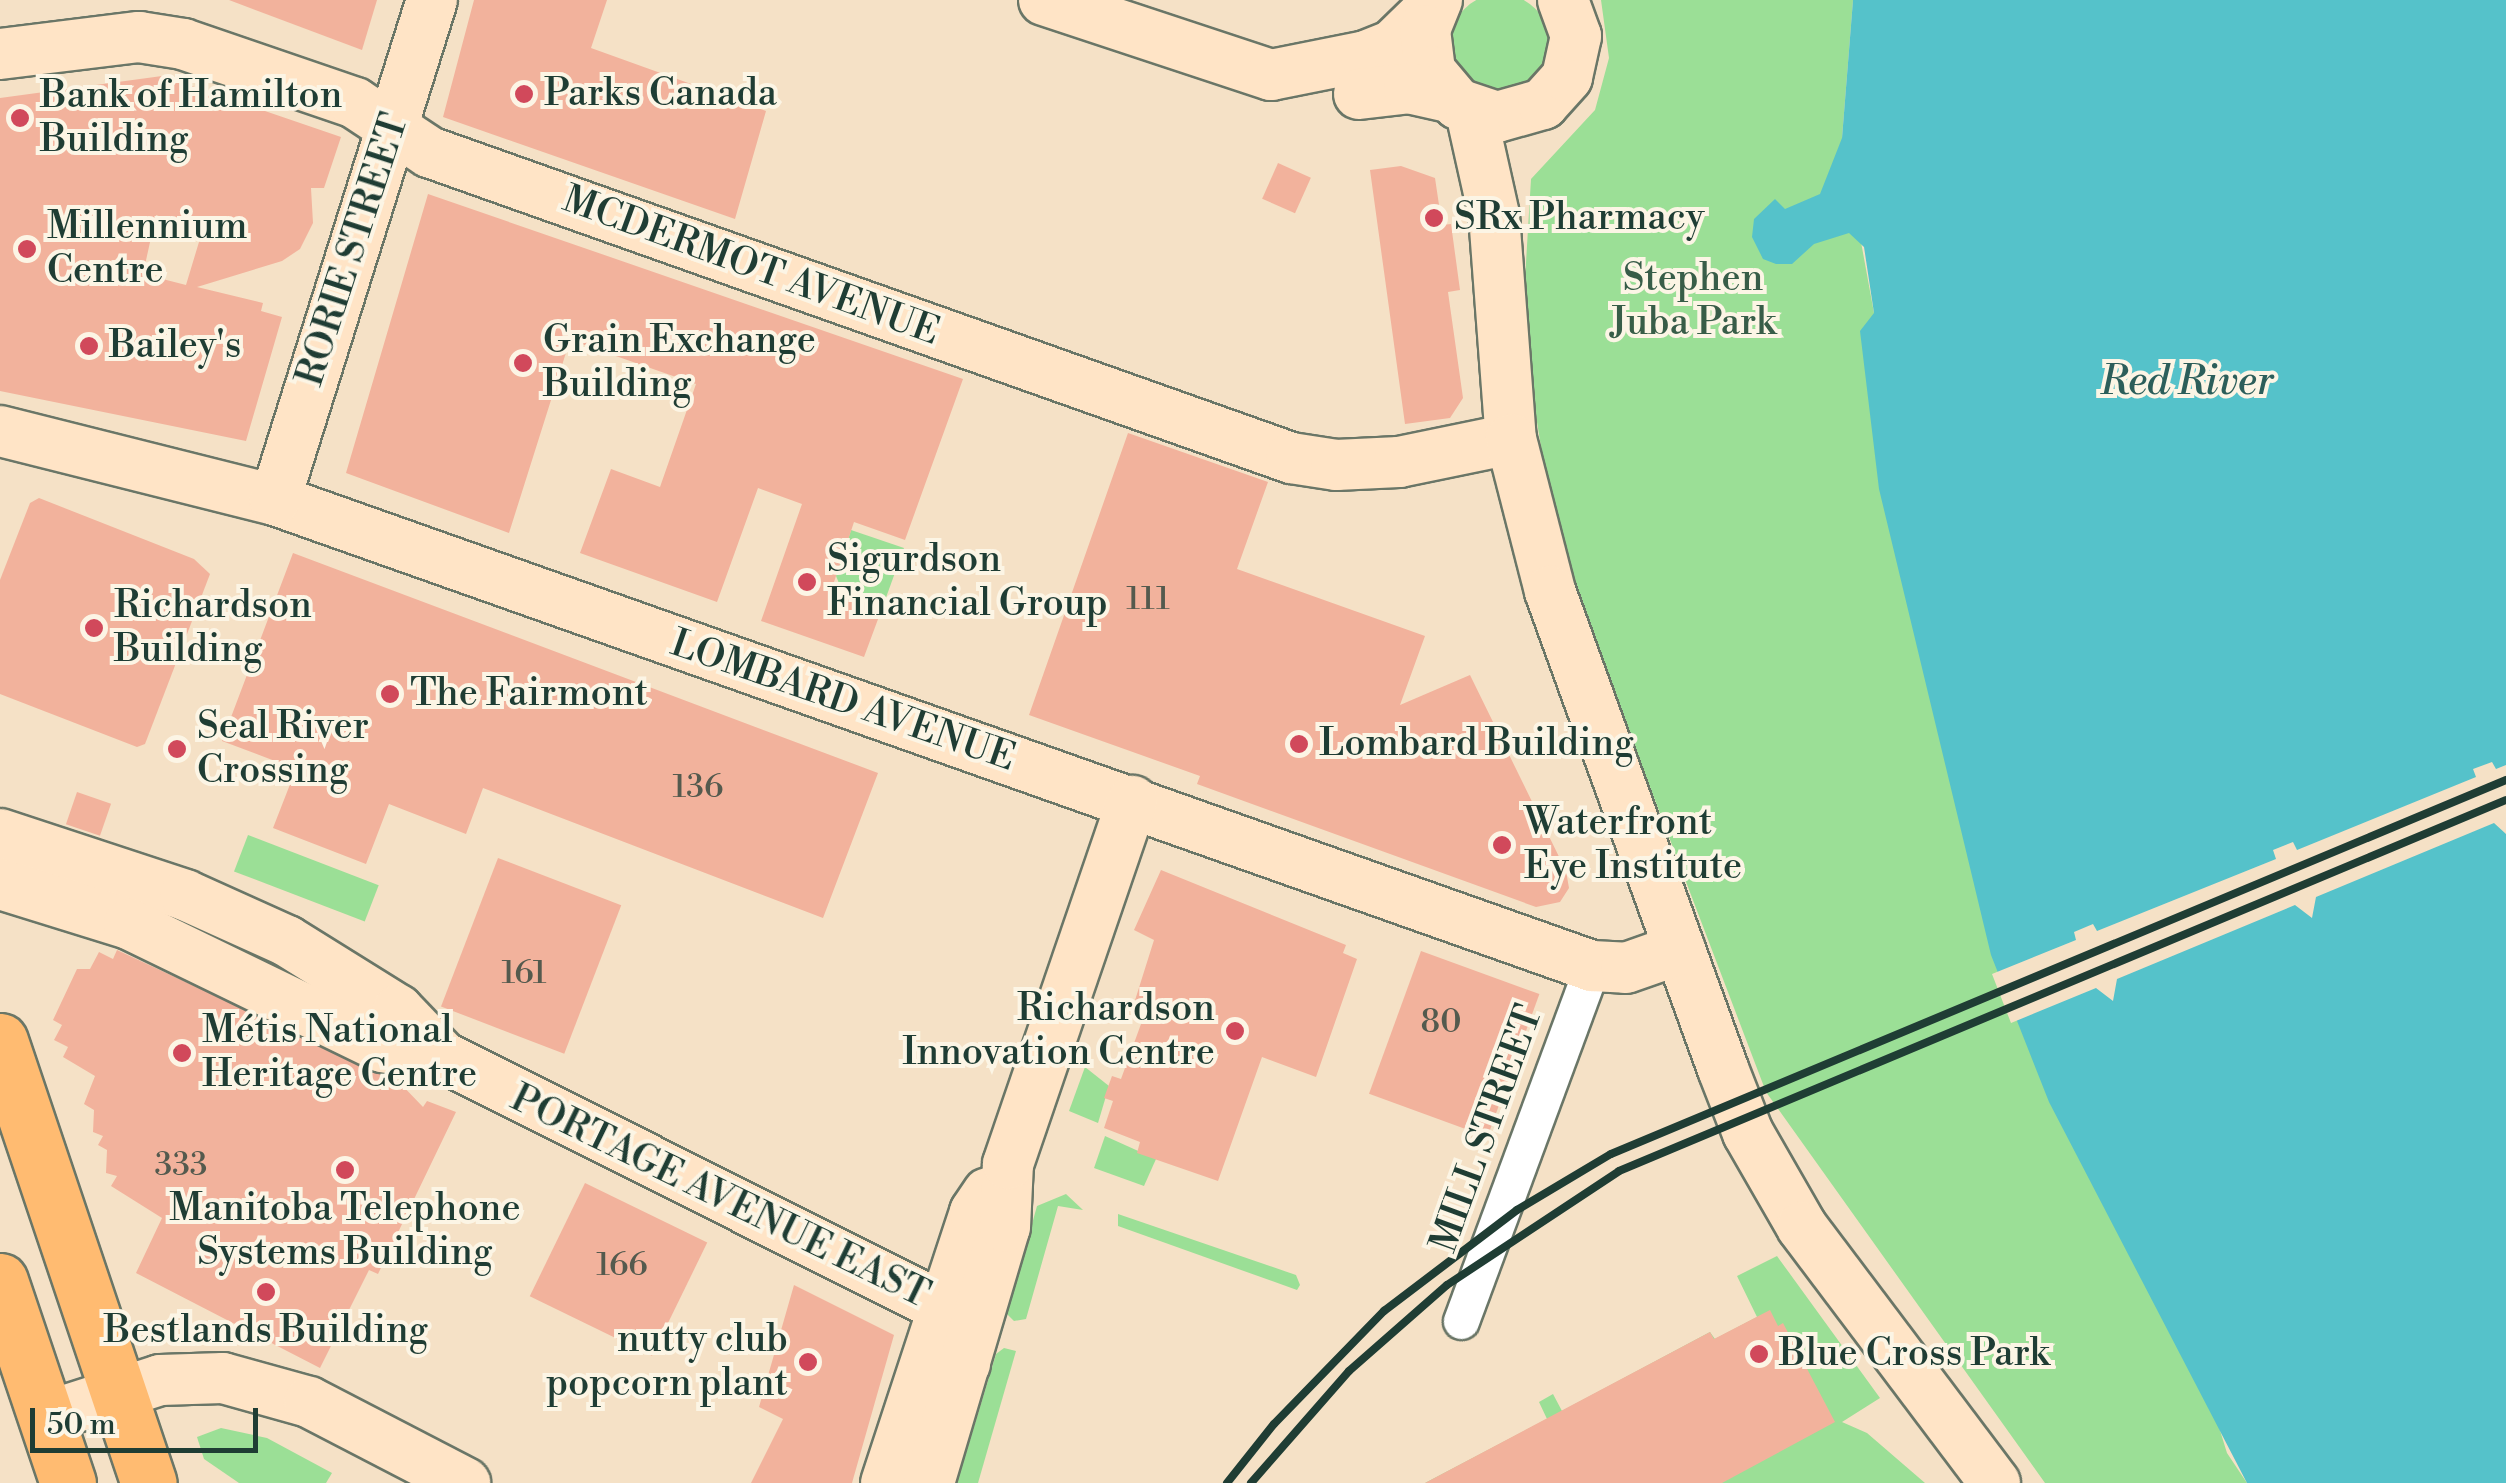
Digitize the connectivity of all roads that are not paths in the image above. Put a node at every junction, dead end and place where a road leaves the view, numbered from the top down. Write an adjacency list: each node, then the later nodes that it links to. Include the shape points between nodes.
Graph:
1 (432, 0): 9 (street, RORIE STREET)
2 (1044, 0): 4 (street, via 1272,74 1393,45)
3 (1563, 0): 8 (street, via 1574,25 1574,60 1556,93)
4 (1435, 3): 7 (street, via 1425,51)
5 (0, 54): 9 (street, MCDERMOT AVENUE, via 139,36 183,44 355,103)
6 (1359, 94): 7 (street, via 1409,88)
7 (1460, 104): 8 (street, via 1497,117); 10 (street)
8 (1530, 112): 10 (street)
9 (392, 127): 12 (street, MCDERMOT AVENUE, via 429,152 1291,458 1336,465 1399,462); 13 (street, RORIE STREET)
10 (1494, 215): 12 (street)
11 (0, 431): 13 (street, LOMBARD AVENUE)
12 (1511, 439): 17 (street, via 1550,591)
13 (276, 500): 14 (street, LOMBARD AVENUE)
14 (1132, 801): 18 (street, LOMBARD AVENUE); 21 (street)
15 (0, 834): 20 (street, PORTAGE AVENUE EAST, via 185,896 287,941 398,1010)
16 (0, 884): 20 (street, PORTAGE AVENUE EAST, via 130,924 382,1048)
17 (1680, 949): 18 (street, LOMBARD AVENUE, via 1626,968); 33 (street, via 1774,1182)
18 (1592, 966): 24 (street, MILL STREET)
19 (0, 1041): 26 (main road)
20 (443, 1057): 23 (street, PORTAGE AVENUE EAST)
21 (1008, 1164): 23 (street, via 975,1212); 25 (street, via 1005,1227)
22 (0, 1281): 27 (main road)
23 (942, 1307): 25 (street, PORTAGE AVENUE EAST, via 959,1329); 31 (street)
24 (1461, 1320)
25 (965, 1362): 32 (street)
26 (118, 1392): 27 (street); 29 (main road); 30 (street, via 192,1377 266,1386)
27 (45, 1417): 28 (main road)
28 (68, 1483)
29 (149, 1483)
30 (465, 1483)
31 (886, 1483)
32 (928, 1483)
33 (1996, 1483)

